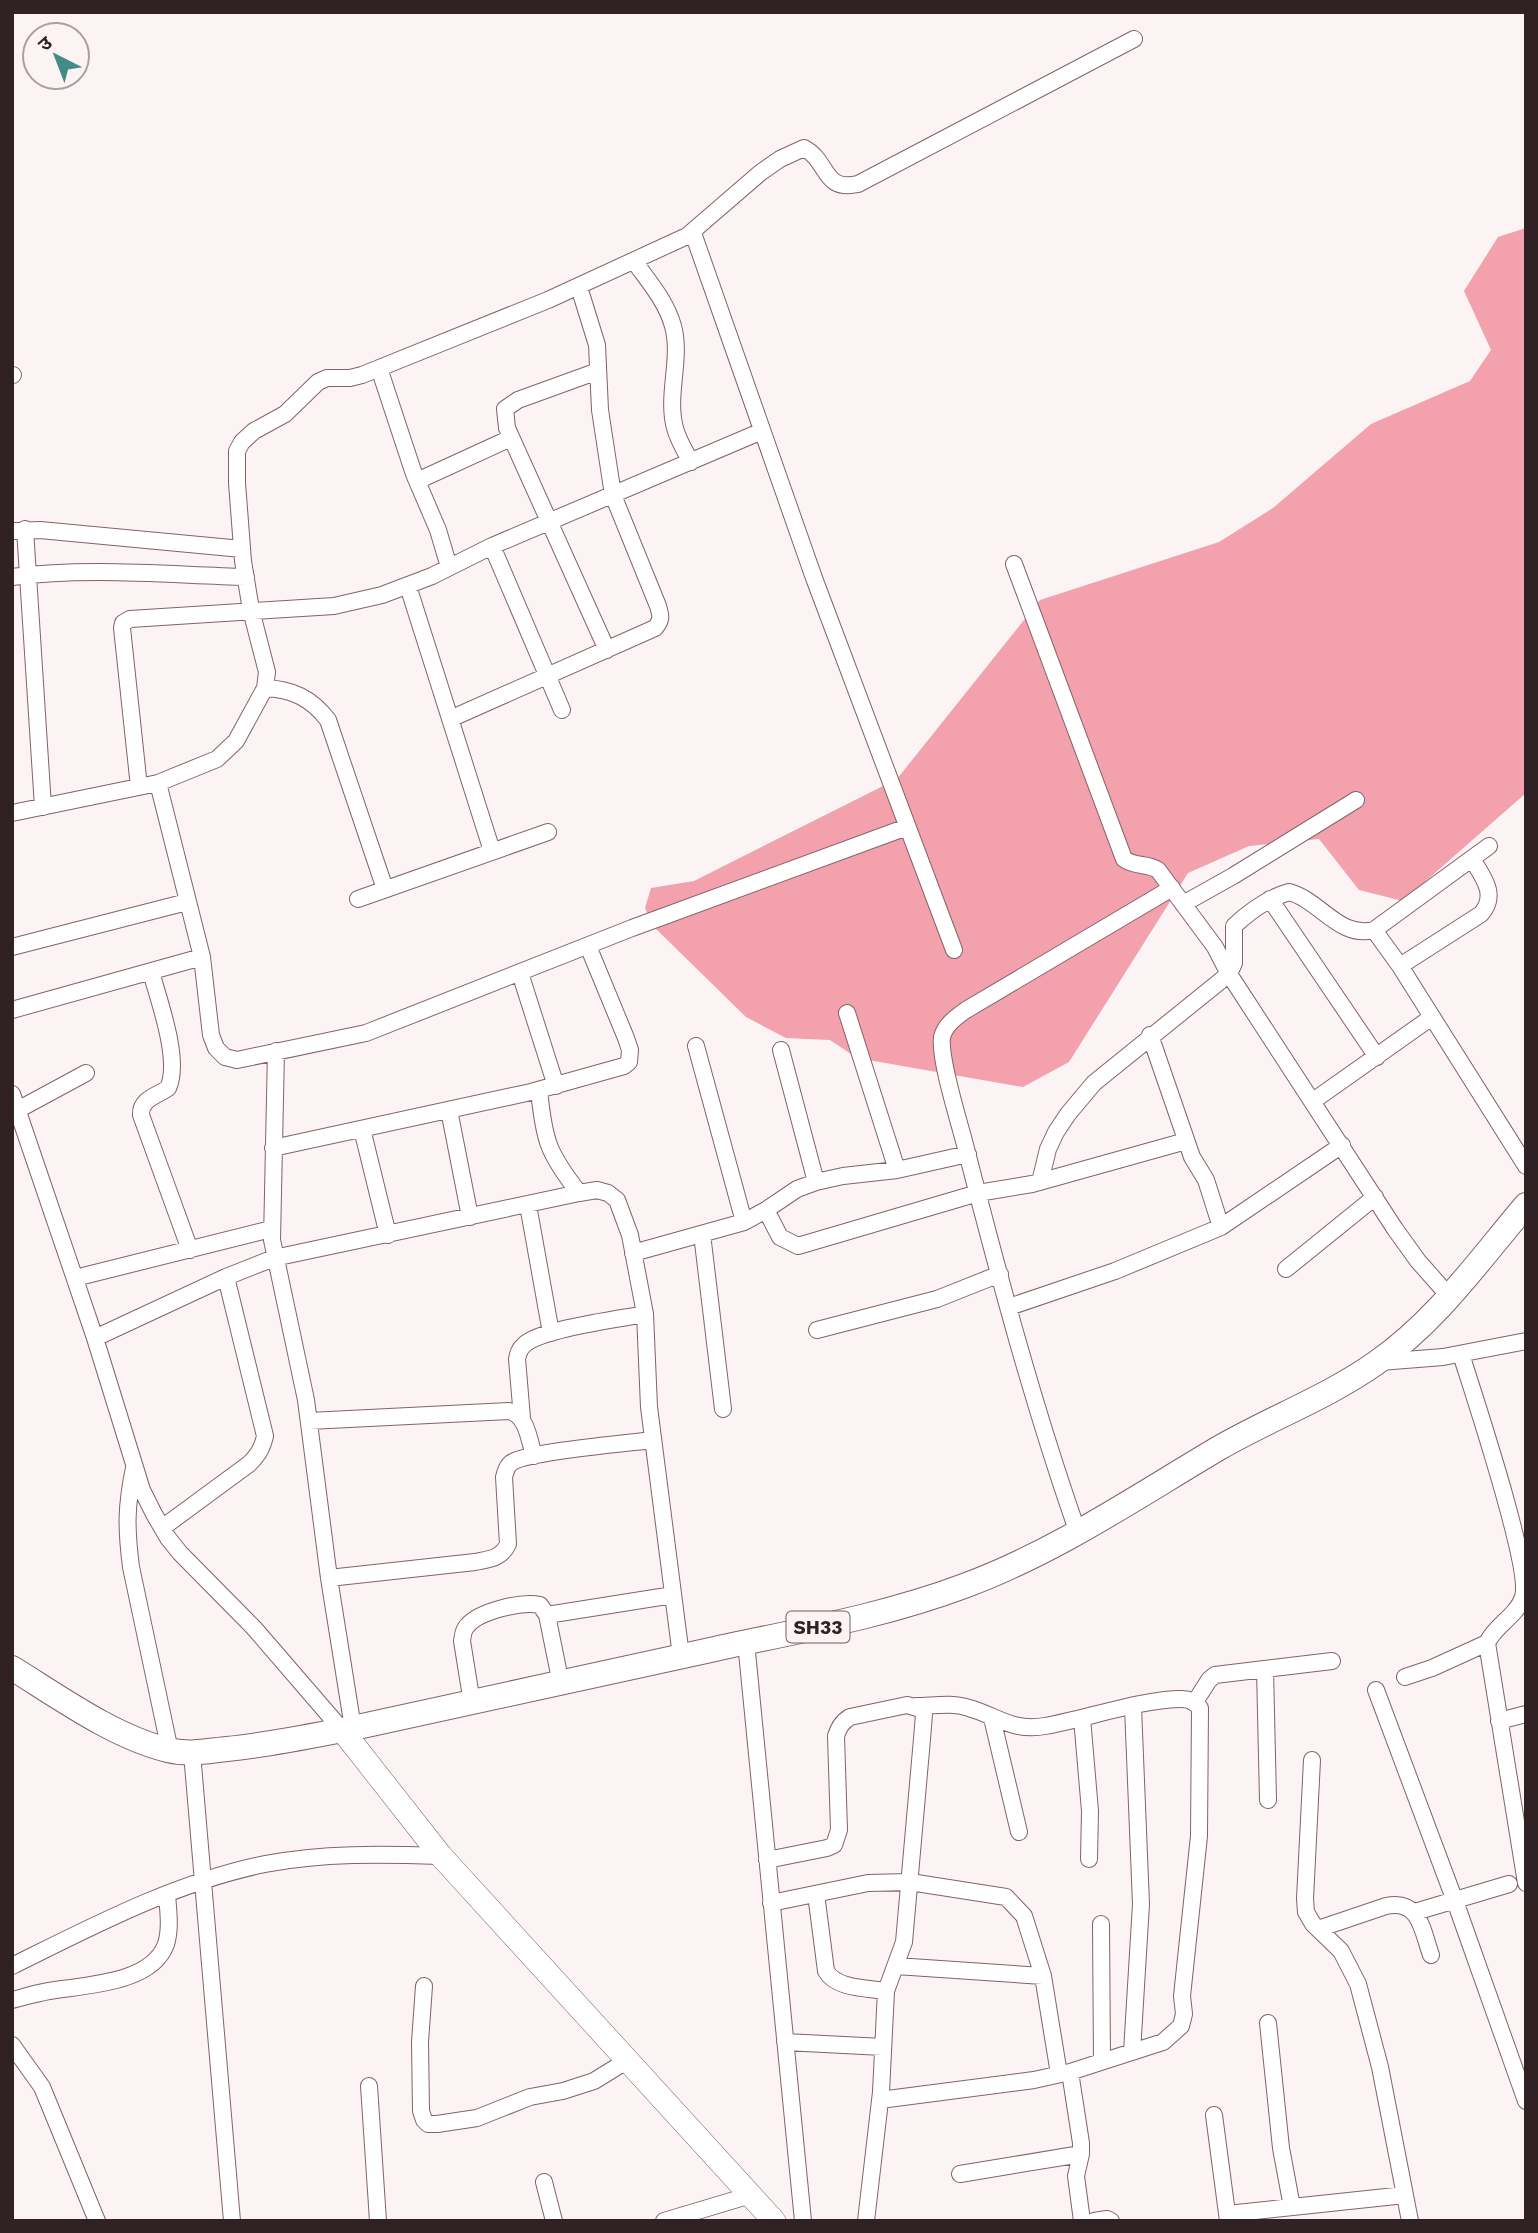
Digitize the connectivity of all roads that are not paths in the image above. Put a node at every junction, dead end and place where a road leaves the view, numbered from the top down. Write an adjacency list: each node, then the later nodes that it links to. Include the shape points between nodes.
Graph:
1 (1134, 39): 2 (street, via 858,184 844,188 811,152 804,148 792,152 740,189)
2 (693, 233): 3 (street); 7 (street)
3 (634, 261): 4 (street); 9 (street, via 662,300 674,328 673,417 680,444)
4 (579, 287): 5 (street); 6 (street, via 597,345)
5 (379, 368): 10 (street); 15 (street, via 318,382 285,414 242,442 236,469)
6 (598, 371): 8 (street, via 509,404 504,417); 11 (street)
7 (762, 431): 9 (street); 32 (street)
8 (511, 438): 10 (street); 12 (street)
9 (691, 462): 11 (street)
10 (417, 481): 17 (street)
11 (613, 495): 12 (street); 22 (street, via 661,615 655,628)
12 (548, 523): 14 (street); 22 (street)
13 (19, 530): 15 (street); 18 (street)
14 (492, 546): 17 (street); 23 (street)
15 (242, 549): 19 (street)
16 (1014, 564): 37 (street, via 1119,850 1132,864 1158,870)
17 (449, 567): 20 (street)
18 (20, 576): 19 (street); 30 (street)
19 (246, 577): 21 (street)
20 (408, 586): 21 (street, via 334,606); 26 (street)
21 (251, 610): 24 (street, via 266,660); 28 (street, via 140,617 123,623)
22 (607, 650): 23 (street)
23 (548, 677): 25 (street); 26 (street)
24 (265, 688): 27 (street, via 226,753); 38 (street, via 294,692 328,720)
25 (562, 710)
26 (450, 719): 35 (street)
27 (158, 783): 28 (street); 41 (street)
28 (139, 787): 30 (street)
29 (1356, 800): 42 (street)
30 (43, 807): 31 (street)
31 (12, 813)
32 (907, 827): 44 (street); 46 (street)
33 (548, 832): 35 (street)
34 (1489, 846): 36 (street)
35 (492, 851): 38 (street)
36 (1472, 859): 43 (street); 48 (street, via 1486,882 1488,906)
37 (1172, 888): 42 (street); 71 (street, via 966,1010 947,1026 942,1035 944,1062)
38 (385, 889): 39 (street)
39 (358, 899)
40 (1270, 899): 43 (street, via 1297,894 1350,930); 51 (street, via 1234,926 1236,951); 59 (street)
41 (187, 902): 45 (street); 47 (street)
42 (1183, 904): 51 (street)
43 (1374, 930): 48 (street)
44 (588, 946): 50 (street); 61 (street, via 626,1038 629,1062)
45 (12, 947)
46 (954, 950)
47 (202, 957): 49 (street); 58 (street, via 208,1022 216,1048 237,1060)
48 (1400, 966): 54 (street)
49 (151, 972): 52 (street); 88 (street, via 172,1072 167,1088 145,1102 141,1115)
50 (520, 972): 58 (street, via 366,1033); 61 (street)
51 (1229, 974): 55 (street); 64 (street)
52 (12, 1010)
53 (847, 1013): 73 (street)
54 (1432, 1017): 59 (street); 72 (street)
55 (1150, 1035): 68 (street); 75 (street, via 1094,1083 1068,1114 1048,1149)
56 (696, 1046): 83 (street)
57 (781, 1050): 74 (street)
58 (276, 1051): 70 (street)
59 (1377, 1057): 64 (street)
60 (86, 1073): 66 (street)
61 (556, 1086): 62 (street)
62 (539, 1090): 65 (street); 76 (street, via 552,1155)
63 (12, 1094): 66 (street)
64 (1313, 1101): 69 (street)
65 (449, 1110): 67 (street); 82 (street)
66 (15, 1112): 94 (street)
67 (362, 1129): 70 (street); 87 (street)
68 (1186, 1140): 75 (street); 84 (street, via 1206,1180)
69 (1342, 1145): 78 (street); 84 (street)
70 (273, 1148): 85 (street)
71 (968, 1154): 73 (street); 77 (street)
72 (1526, 1166)
73 (897, 1170): 74 (street)
74 (816, 1182): 81 (street)
75 (1040, 1182): 77 (street)
76 (579, 1193): 79 (street); 89 (street, via 597,1190 617,1200)
77 (978, 1193): 81 (street, via 798,1246 780,1237); 92 (street)
78 (1376, 1197): 91 (street); 95 (street, via 1418,1261)
79 (528, 1205): 82 (street); 99 (street)
80 (1526, 1205): 95 (main road, SH33)
81 (766, 1210): 83 (street)
82 (470, 1217): 87 (street)
83 (744, 1222): 86 (street)
84 (1221, 1227): 96 (street, via 1115,1271)
85 (271, 1229): 88 (street); 90 (street)
86 (702, 1234): 89 (street); 104 (street)
87 (388, 1235): 90 (street)
88 (190, 1250): 94 (street)
89 (633, 1253): 97 (street)
90 (274, 1258): 93 (street); 106 (street)
91 (1286, 1269)
92 (1000, 1274): 96 (street); 98 (street, via 928,1302)
93 (226, 1277): 100 (street); 110 (street, via 265,1436 263,1447 249,1464)
94 (75, 1278): 100 (street)
95 (1449, 1296): 103 (main road, SH33)
96 (1009, 1307): 111 (street)
97 (645, 1314): 99 (street); 107 (street)
98 (817, 1330)
99 (551, 1333): 105 (street, via 525,1343 518,1352)
100 (95, 1338): 109 (street)
101 (1526, 1341): 102 (street)
102 (1461, 1354): 103 (street); 116 (street, via 1512,1525 1525,1586 1520,1605)
103 (1377, 1362): 111 (main road, SH33, via 1234,1439)
104 (723, 1409)
105 (522, 1418): 106 (street, via 509,1411); 108 (street)
106 (309, 1421): 112 (street)
107 (653, 1440): 108 (street); 113 (street)
108 (534, 1456): 112 (street, via 513,1461 506,1468 509,1536 499,1557)
109 (135, 1465): 110 (street); 133 (street, via 128,1500 131,1567)
110 (162, 1528): 132 (street, via 180,1553)
111 (1078, 1533): 115 (main road, SH33, via 1009,1569 930,1598)
112 (329, 1578): 132 (street)
113 (673, 1595): 114 (street); 117 (street)
114 (547, 1615): 122 (street); 125 (street, via 540,1605 529,1602 468,1624 462,1641)
115 (746, 1642): 117 (main road, SH33); 139 (street)
116 (1487, 1643): 121 (street); 131 (street)
117 (681, 1656): 122 (main road, SH33)
118 (1332, 1661): 120 (street)
119 (12, 1668): 133 (main road, SH33, via 97,1719 152,1745)
120 (1265, 1668): 124 (street, via 1215,1675); 135 (street)
121 (1405, 1677)
122 (561, 1684): 125 (main road, SH33)
123 (1376, 1690): 146 (street)
124 (1195, 1702): 127 (street, via 1182,1699); 162 (street, via 1202,1714 1199,1836 1182,1996 1184,2014 1181,2026 1163,2042)
125 (472, 1703): 132 (main road, SH33)
126 (915, 1706): 129 (street, via 966,1707); 139 (street, via 850,1717 839,1726 838,1838 827,1848); 141 (street, via 924,1714 924,1722)
127 (1133, 1707): 130 (street); 162 (street, via 1141,1904)
128 (1526, 1714): 131 (street)
129 (992, 1718): 130 (street, via 1042,1727); 136 (street)
130 (1082, 1718): 138 (street)
131 (1499, 1721): 142 (street)
132 (348, 1729): 133 (main road, SH33, via 290,1741); 137 (street)
133 (181, 1752): 140 (street)
134 (1311, 1760): 150 (street, via 1305,1899 1306,1912)
135 (1268, 1800)
136 (1019, 1832)
137 (441, 1856): 140 (street, via 321,1856 263,1864); 163 (street)
138 (1089, 1859)
139 (767, 1860): 147 (street)
140 (204, 1881): 144 (street); 178 (street)
141 (910, 1882): 145 (street, via 868,1883); 153 (street, via 904,1942); 154 (street, via 1006,1897 1024,1916)
142 (1526, 1883)
143 (1509, 1884): 146 (street)
144 (167, 1894): 152 (street); 157 (street, via 169,1932 158,1959 148,1968 101,1984)
145 (816, 1894): 147 (street); 156 (street, via 830,1979)
146 (1455, 1901): 148 (street); 168 (street)
147 (771, 1903): 159 (street)
148 (1415, 1912): 150 (street, via 1397,1904); 151 (street)
149 (1101, 1924): 164 (street)
150 (1318, 1929): 174 (street, via 1340,1951 1358,1984)
151 (1431, 1955)
152 (12, 1966)
153 (896, 1966): 154 (street); 156 (street)
154 (1043, 1976): 165 (street)
155 (424, 1986): 163 (street, via 422,2112 428,2124 477,2118 530,2097 563,2091 605,2076)
156 (886, 1991): 161 (street)
157 (12, 2000)
158 (1268, 2023): 175 (street)
159 (785, 2042): 161 (street); 183 (street)
160 (12, 2045): 177 (street, via 42,2087)
161 (883, 2047): 167 (street)
162 (1132, 2052): 164 (street)
163 (628, 2060): 173 (street)
164 (1102, 2061): 165 (street)
165 (1065, 2073): 167 (street); 170 (street)
166 (369, 2086): 179 (street)
167 (880, 2100): 184 (street)
168 (1526, 2101)
169 (1214, 2115): 176 (street)
170 (1081, 2154): 171 (street); 185 (street, via 1076,2176)
171 (960, 2174)
172 (544, 2182): 180 (street)
173 (751, 2195): 181 (street); 182 (street)
174 (1405, 2195): 175 (street); 188 (street)
175 (1292, 2207): 176 (street)
176 (1228, 2217)
177 (97, 2221)
178 (232, 2221)
179 (377, 2221)
180 (554, 2221)
181 (664, 2221)
182 (774, 2221)
183 (803, 2221)
184 (866, 2221)
185 (1083, 2221)
186 (1094, 2221): 187 (street)
187 (1111, 2221)
188 (1410, 2221)

